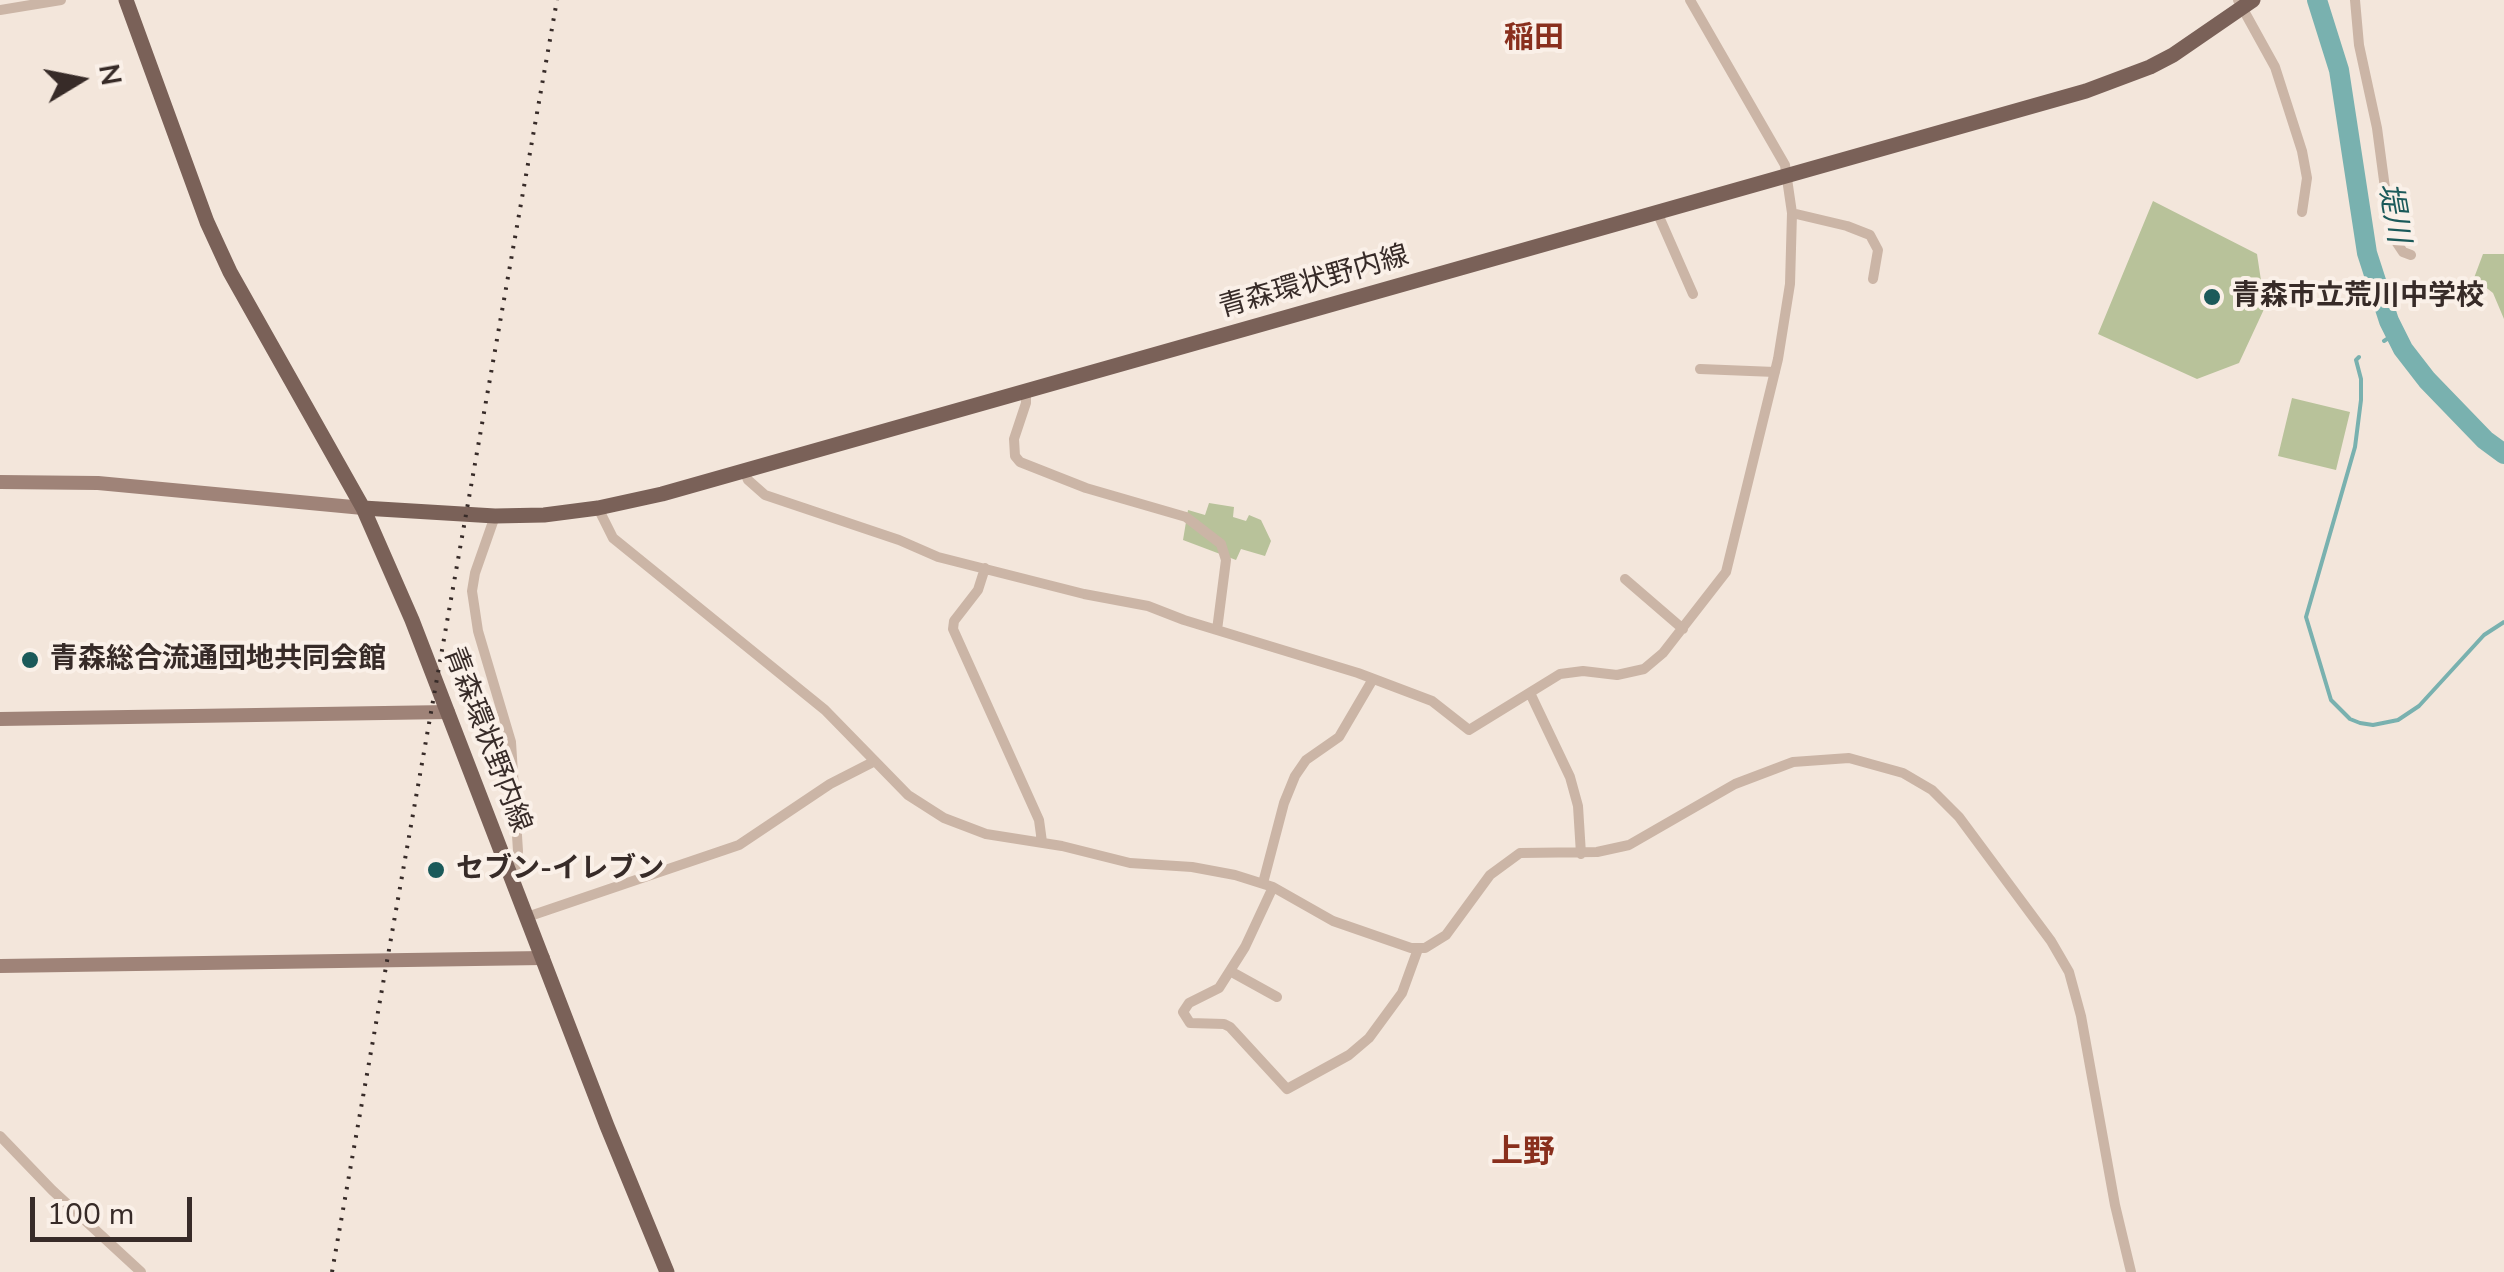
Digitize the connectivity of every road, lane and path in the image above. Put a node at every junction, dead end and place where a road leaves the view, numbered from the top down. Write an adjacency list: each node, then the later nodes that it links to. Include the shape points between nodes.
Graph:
1 (61, 0): 6 (street)
2 (126, 0): 19 (main road, 青森環状野内線, via 206,222)
3 (1690, 0): 7 (street)
4 (2355, 0): 11 (street, via 2387,204 2397,243)
5 (2244, 2): 7 (main road, 青森環状野内線, via 2184,48 2114,81); 9 (street, via 2275,67 2302,151)
6 (0, 10)
7 (1788, 174): 8 (main road, 青森環状野内線); 10 (street)
8 (1656, 212): 13 (street); 16 (main road, 青森環状野内線)
9 (2302, 212)
10 (1792, 213): 12 (street, via 1870,236 1878,250); 15 (street, via 1790,284)
11 (2411, 255)
12 (1873, 279)
13 (1693, 294)
14 (1700, 369): 15 (street)
15 (1775, 372): 25 (street, via 1726,572)
16 (1026, 391): 17 (main road, 青森環状野内線); 24 (street, via 1014,440 1020,462 1186,517 1221,544 1226,560)
17 (744, 471): 20 (main road, 青森環状野内線); 22 (street, via 766,495 938,558)
18 (0, 482): 19 (street, via 98,483)
19 (362, 508): 21 (main road, 青森環状野内線); 28 (main road, 青森環状野内線)
20 (598, 508): 21 (main road, 青森環状野内線); 30 (street, via 612,538 824,710)
21 (495, 516): 33 (street, via 472,591 512,742)
22 (985, 568): 24 (street, via 1148,606); 31 (street, via 953,629 1039,820)
23 (1625, 578): 25 (street)
24 (1217, 630): 26 (street)
25 (1683, 630): 27 (street, via 1644,669 1570,672)
26 (1373, 679): 27 (street, via 1432,701 1470,730); 34 (street, via 1339,738 1295,776)
27 (1530, 692): 32 (street, via 1570,777)
28 (448, 712): 29 (street); 33 (main road, 青森環状野内線)
29 (0, 720)
30 (875, 761): 31 (street, via 908,795 959,826); 35 (street, via 739,845)
31 (1042, 842): 34 (street)
32 (1581, 854): 36 (street, via 1512,856 1490,875 1454,928); 44 (street, via 1644,839 1735,784 1793,762 1863,760 1932,790 1974,836 2068,972)
33 (514, 882): 35 (main road, 青森環状野内線)
34 (1268, 885): 36 (street, via 1333,922); 39 (street)
35 (527, 916): 37 (main road, 青森環状野内線)
36 (1418, 949): 39 (street, via 1402,993 1369,1038 1287,1089 1230,1027 1184,1017 1185,1006 1214,992)
37 (543, 958): 38 (street); 43 (main road, 青森環状野内線)
38 (0, 966)
39 (1230, 970): 40 (street)
40 (1277, 997)
41 (0, 1136): 42 (street)
42 (141, 1272)
43 (667, 1272)
44 (2130, 1272)

